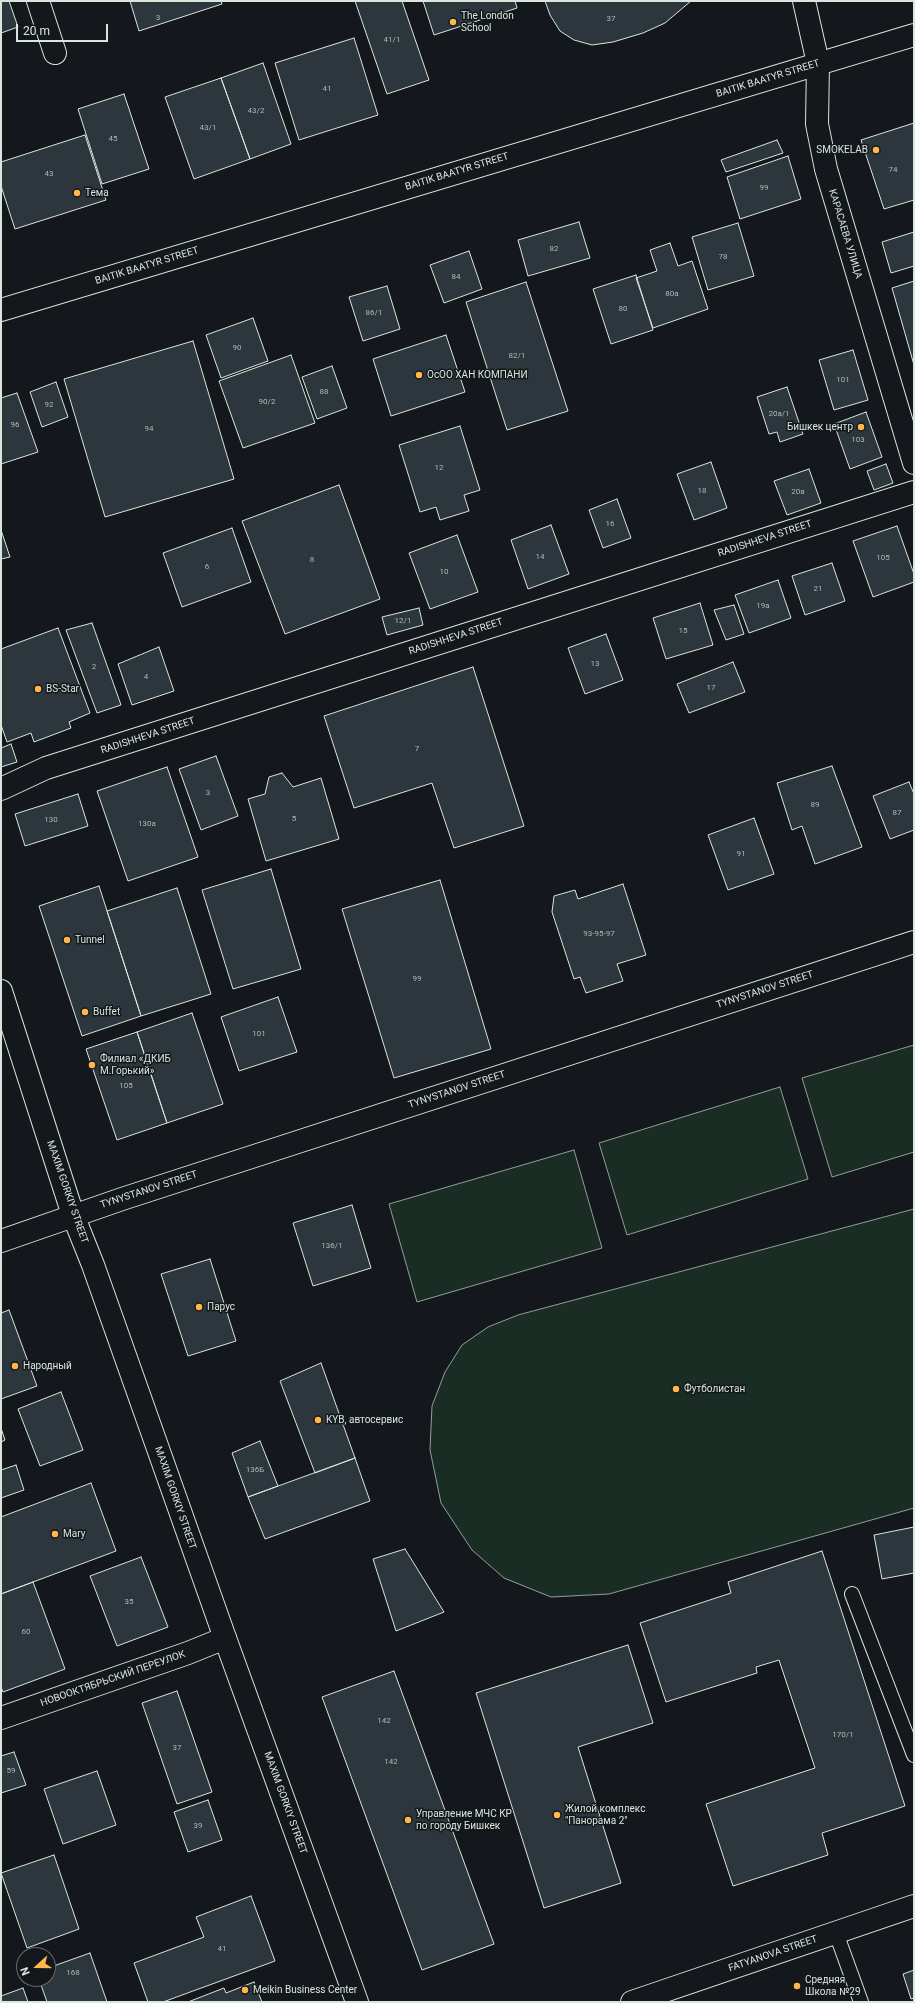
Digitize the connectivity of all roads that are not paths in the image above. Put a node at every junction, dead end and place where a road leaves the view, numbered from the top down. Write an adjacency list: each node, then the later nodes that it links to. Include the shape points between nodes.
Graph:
1 (38, 1): 4 (street)
2 (804, 1): 5 (street, КАРАСАЕВА УЛИЦА)
3 (914, 35): 5 (street, BAITIK BAATYR STREET)
4 (55, 53)
5 (818, 63): 6 (street, BAITIK BAATYR STREET); 7 (street, КАРАСАЕВА УЛИЦА, via 817,124 826,169)
6 (1, 310)
7 (914, 462)
8 (914, 492): 9 (street, RADISHHEVA STREET, via 46,768)
9 (1, 789)
10 (914, 942): 12 (street, TYNYSTANOV STREET)
11 (1, 991): 12 (street, MAXIM GORKIY STREET)
12 (73, 1215): 13 (street, TYNYSTANOV STREET); 15 (street, MAXIM GORKIY STREET, via 96,1273)
13 (1, 1241)
14 (852, 1594): 17 (lane)
15 (225, 1638): 16 (street, НОВООКТЯБРЬСКИЙ ПЕРЕУЛОК); 20 (street, MAXIM GORKIY STREET)
16 (1, 1718)
17 (914, 1755)
18 (914, 1906): 19 (street, FATYANOVA STREET)
19 (836, 1932): 21 (street, FATYANOVA STREET); 22 (lane)
20 (357, 2002)
21 (632, 2002)
22 (861, 2002)

